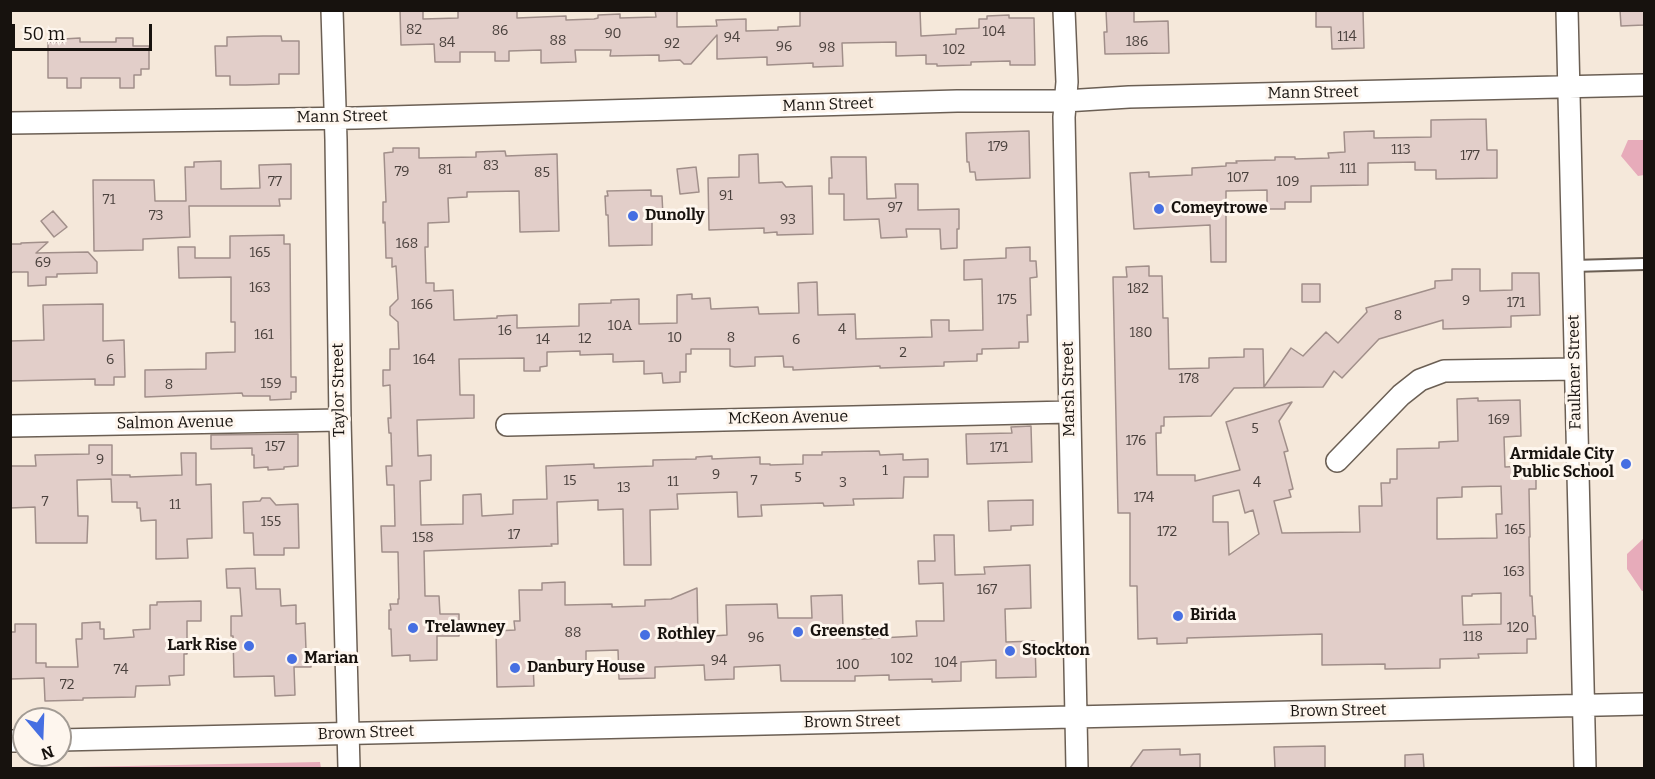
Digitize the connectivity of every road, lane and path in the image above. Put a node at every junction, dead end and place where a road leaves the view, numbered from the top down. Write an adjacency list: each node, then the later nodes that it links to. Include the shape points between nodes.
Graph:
1 (332, 10): 7 (street, Taylor Street)
2 (1064, 10): 6 (street, Marsh Street)
3 (1567, 10): 5 (street, Faulkner Street)
4 (1644, 85): 5 (street, Mann Street)
5 (1569, 87): 6 (street, Mann Street); 10 (street, Faulkner Street)
6 (1065, 101): 7 (street, Mann Street); 12 (street, Marsh Street)
7 (335, 118): 8 (street, Mann Street); 13 (street, Taylor Street)
8 (10, 123)
9 (1644, 264): 10 (lane)
10 (1573, 266): 11 (street, Faulkner Street)
11 (1575, 369): 16 (street, via 1444,372 1420,380); 18 (street, Faulkner Street)
12 (1069, 412): 15 (street, McKeon Avenue); 19 (street, Marsh Street)
13 (340, 420): 14 (street, Salmon Avenue); 20 (street, Taylor Street)
14 (10, 426)
15 (507, 426)
16 (1337, 461)
17 (1644, 704): 18 (street, Brown Street)
18 (1583, 706): 19 (street, Brown Street); 24 (street, Faulkner Street)
19 (1076, 717): 20 (street, Brown Street); 23 (street, Marsh Street)
20 (348, 733): 21 (street, Brown Street); 22 (street, Taylor Street)
21 (72, 740)
22 (349, 768)
23 (1077, 768)
24 (1585, 768)

